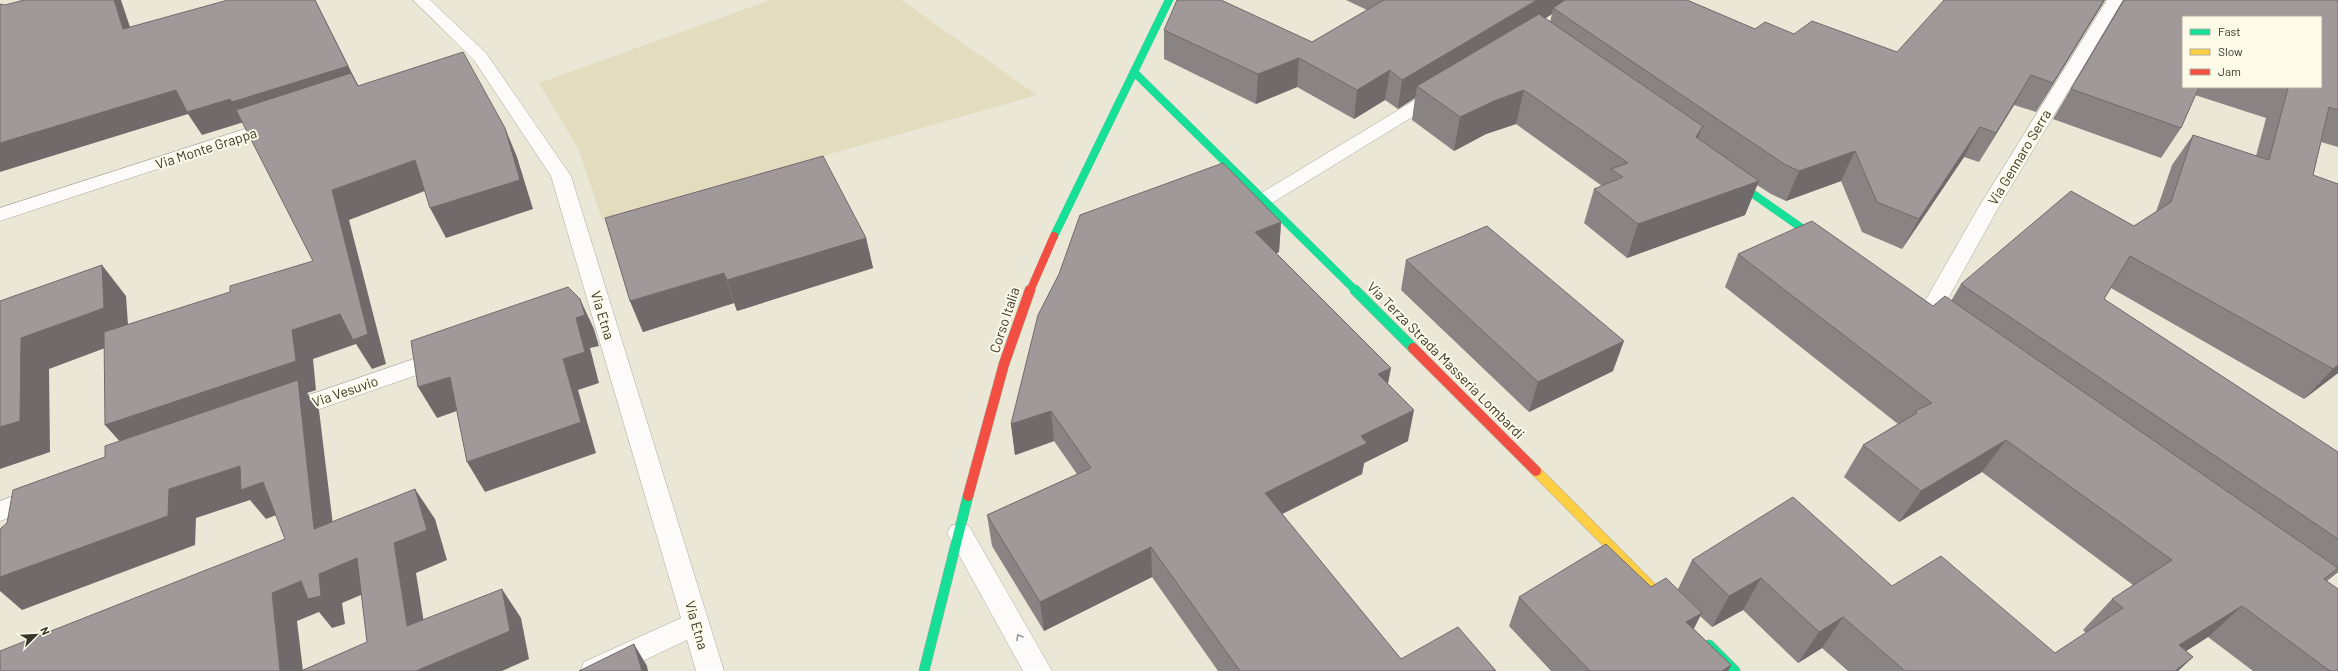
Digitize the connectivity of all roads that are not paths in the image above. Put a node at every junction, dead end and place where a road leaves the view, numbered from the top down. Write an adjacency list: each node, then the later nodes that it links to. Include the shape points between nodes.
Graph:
1 (421, 0): 11 (street, Via Etna, via 472,60 561,176)
2 (1169, 0): 4 (street, Corso Italia)
3 (2114, 0): 13 (street, Via Gennaro Serra, via 1999,190)
4 (1134, 72): 8 (street, Via Terza Strada Masseria Lombardi); 18 (street, Corso Italia, via 1033,278 992,401)
5 (1452, 86): 8 (street)
6 (292, 119): 9 (street, Via Monte Grappa)
7 (1720, 170): 10 (street)
8 (1265, 199): 19 (street, Via Terza Strada Masseria Lombardi)
9 (0, 215)
10 (1830, 248)
11 (599, 302): 12 (street); 20 (street, Via Etna)
12 (577, 310)
13 (1927, 317)
14 (464, 350): 15 (street, Via Vesuvio)
15 (262, 420)
16 (60, 490): 17 (street)
17 (0, 511)
18 (960, 533): 24 (street, Corso Italia); 25 (street, one-way to 18)
19 (1679, 615)
20 (697, 623): 22 (street); 23 (street, Via Etna)
21 (1702, 637): 26 (street)
22 (594, 671)
23 (710, 671)
24 (924, 671)
25 (1038, 671)
26 (1735, 671)

